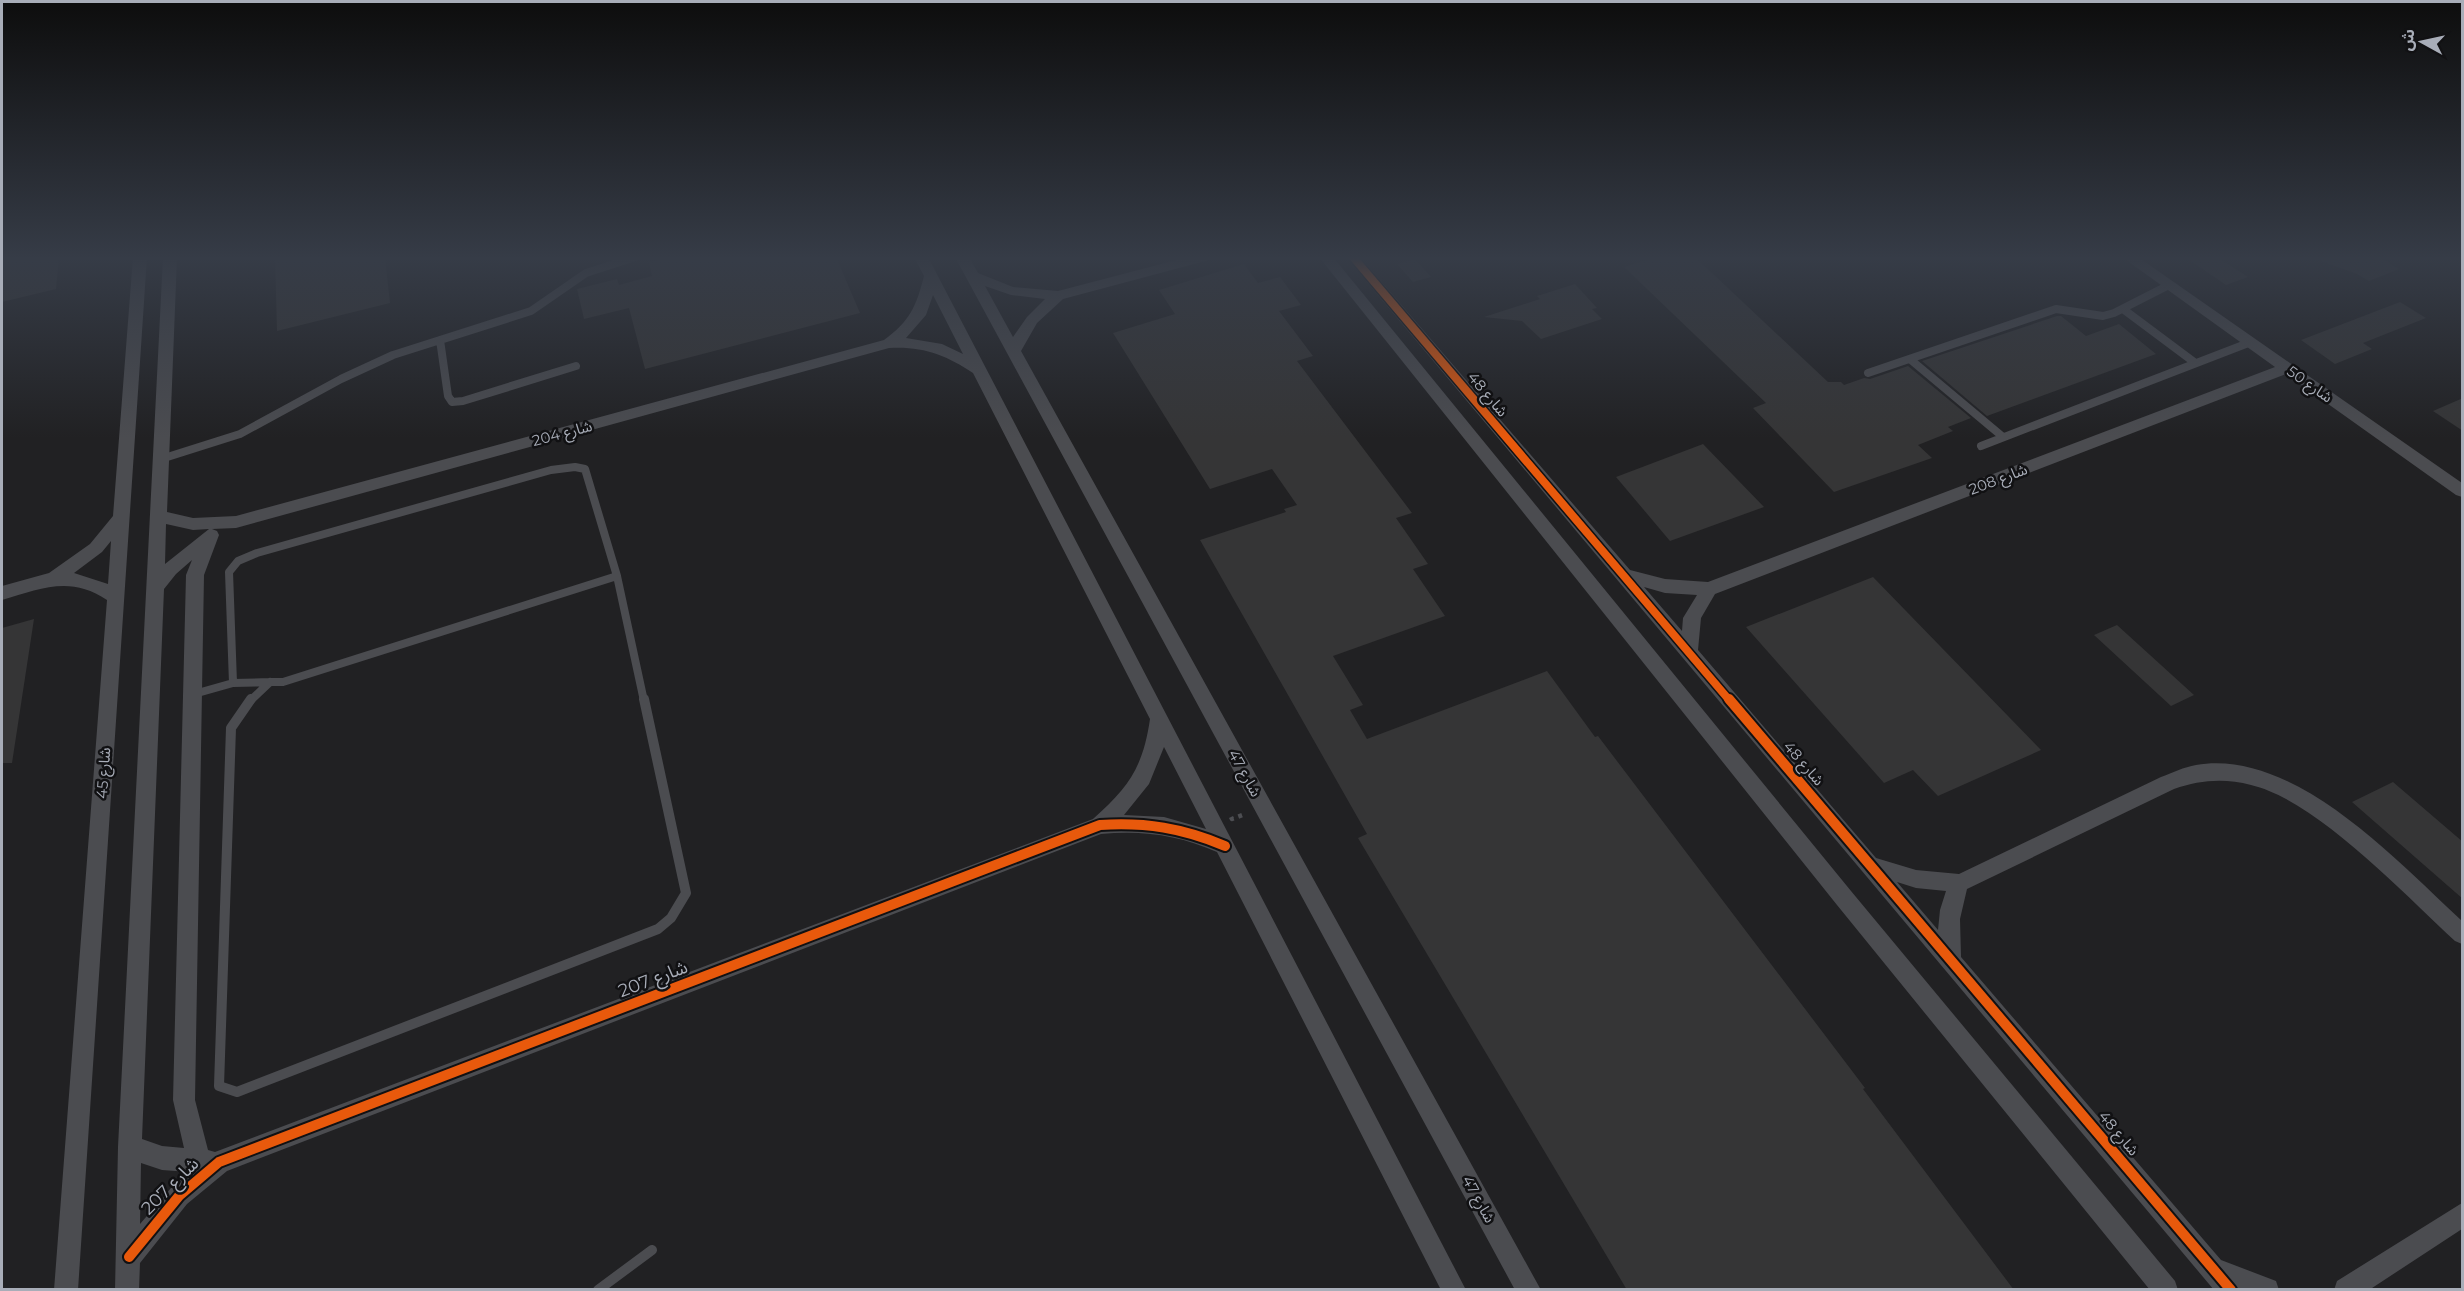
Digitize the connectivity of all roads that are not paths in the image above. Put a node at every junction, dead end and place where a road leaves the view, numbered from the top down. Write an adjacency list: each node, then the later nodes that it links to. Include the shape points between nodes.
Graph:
1 (136, 317): 27 (street, شارع 45)
2 (167, 317): 25 (street)
3 (509, 317): 13 (lane)
4 (917, 317): 15 (street, شارع 204)
5 (953, 317): 21 (street)
6 (996, 317): 16 (street, شارع 47)
7 (1034, 317): 16 (street)
8 (1375, 317): 60 (street)
9 (1404, 317): 31 (street, شارع 48)
10 (2033, 317): 17 (lane)
11 (2134, 317): 18 (lane)
12 (2215, 317): 14 (street, شارع 50)
13 (440, 340): 19 (lane, via 452,402); 25 (lane, via 360,369 240,434)
14 (2251, 342): 18 (lane); 20 (street, شارع 50)
15 (889, 343): 21 (street, شارع 204, via 932,345); 29 (street, شارع 204)
16 (1014, 351): 59 (street, شارع 47)
17 (1911, 360): 22 (lane); 23 (lane)
18 (2194, 362): 23 (lane)
19 (576, 366)
20 (2288, 368): 26 (street, شارع 50); 35 (street, شارع 208)
21 (980, 370): 42 (street)
22 (1868, 373)
23 (2003, 437): 24 (lane)
24 (1981, 446)
25 (161, 459): 28 (street)
26 (2463, 491)
27 (123, 516): 33 (street, via 96,548); 37 (street, شارع 45)
28 (158, 516): 29 (street, شارع 204, via 192,524); 34 (street)
29 (236, 522): 30 (street, شارع 204)
30 (211, 536): 34 (street, شارع 204, via 189,551); 41 (street, via 195,575)
31 (1622, 575): 35 (street, شارع 208, via 1665,586); 38 (street, شارع 48)
32 (617, 576): 39 (lane, via 585,469 551,470 464,494 238,561 229,572); 40 (lane, via 283,682); 40 (lane, via 686,893 671,918 658,929 237,1092 219,1086 231,728 245,705)
33 (55, 578): 36 (street); 37 (street, via 91,583)
34 (155, 588): 49 (street)
35 (1709, 590): 38 (street, via 1692,618)
36 (2, 593)
37 (116, 597): 55 (street, شارع 45)
38 (1689, 653): 45 (street, شارع 48)
39 (233, 682): 40 (lane); 41 (lane)
40 (270, 682)
41 (194, 694): 50 (street, via 184,1100)
42 (1159, 718): 43 (street, شارع 207, via 1156,747 1145,776 1126,802); 44 (street)
43 (1100, 825): 44 (street, شارع 207, via 1166,825); 50 (street, شارع 207)
44 (1226, 846): 58 (street)
45 (1871, 865): 46 (street, via 1916,879); 48 (street, شارع 48)
46 (1960, 883): 47 (street, via 2169,783 2198,773 2234,773 2275,784 2315,805); 48 (street, via 1948,917)
47 (2463, 934)
48 (1951, 958): 54 (street, شارع 48)
49 (130, 1147): 50 (street, شارع 207, via 162,1158); 53 (street)
50 (209, 1162): 53 (street, شارع 207)
51 (2463, 1215): 63 (street)
52 (652, 1250): 57 (lane)
53 (129, 1257): 56 (street)
54 (2213, 1269): 61 (street, شارع 48); 62 (street, شارع 48)
55 (66, 1290)
56 (128, 1290)
57 (598, 1290)
58 (1454, 1290)
59 (1529, 1290)
60 (2166, 1290)
61 (2231, 1290)
62 (2267, 1290)
63 (2346, 1290)

